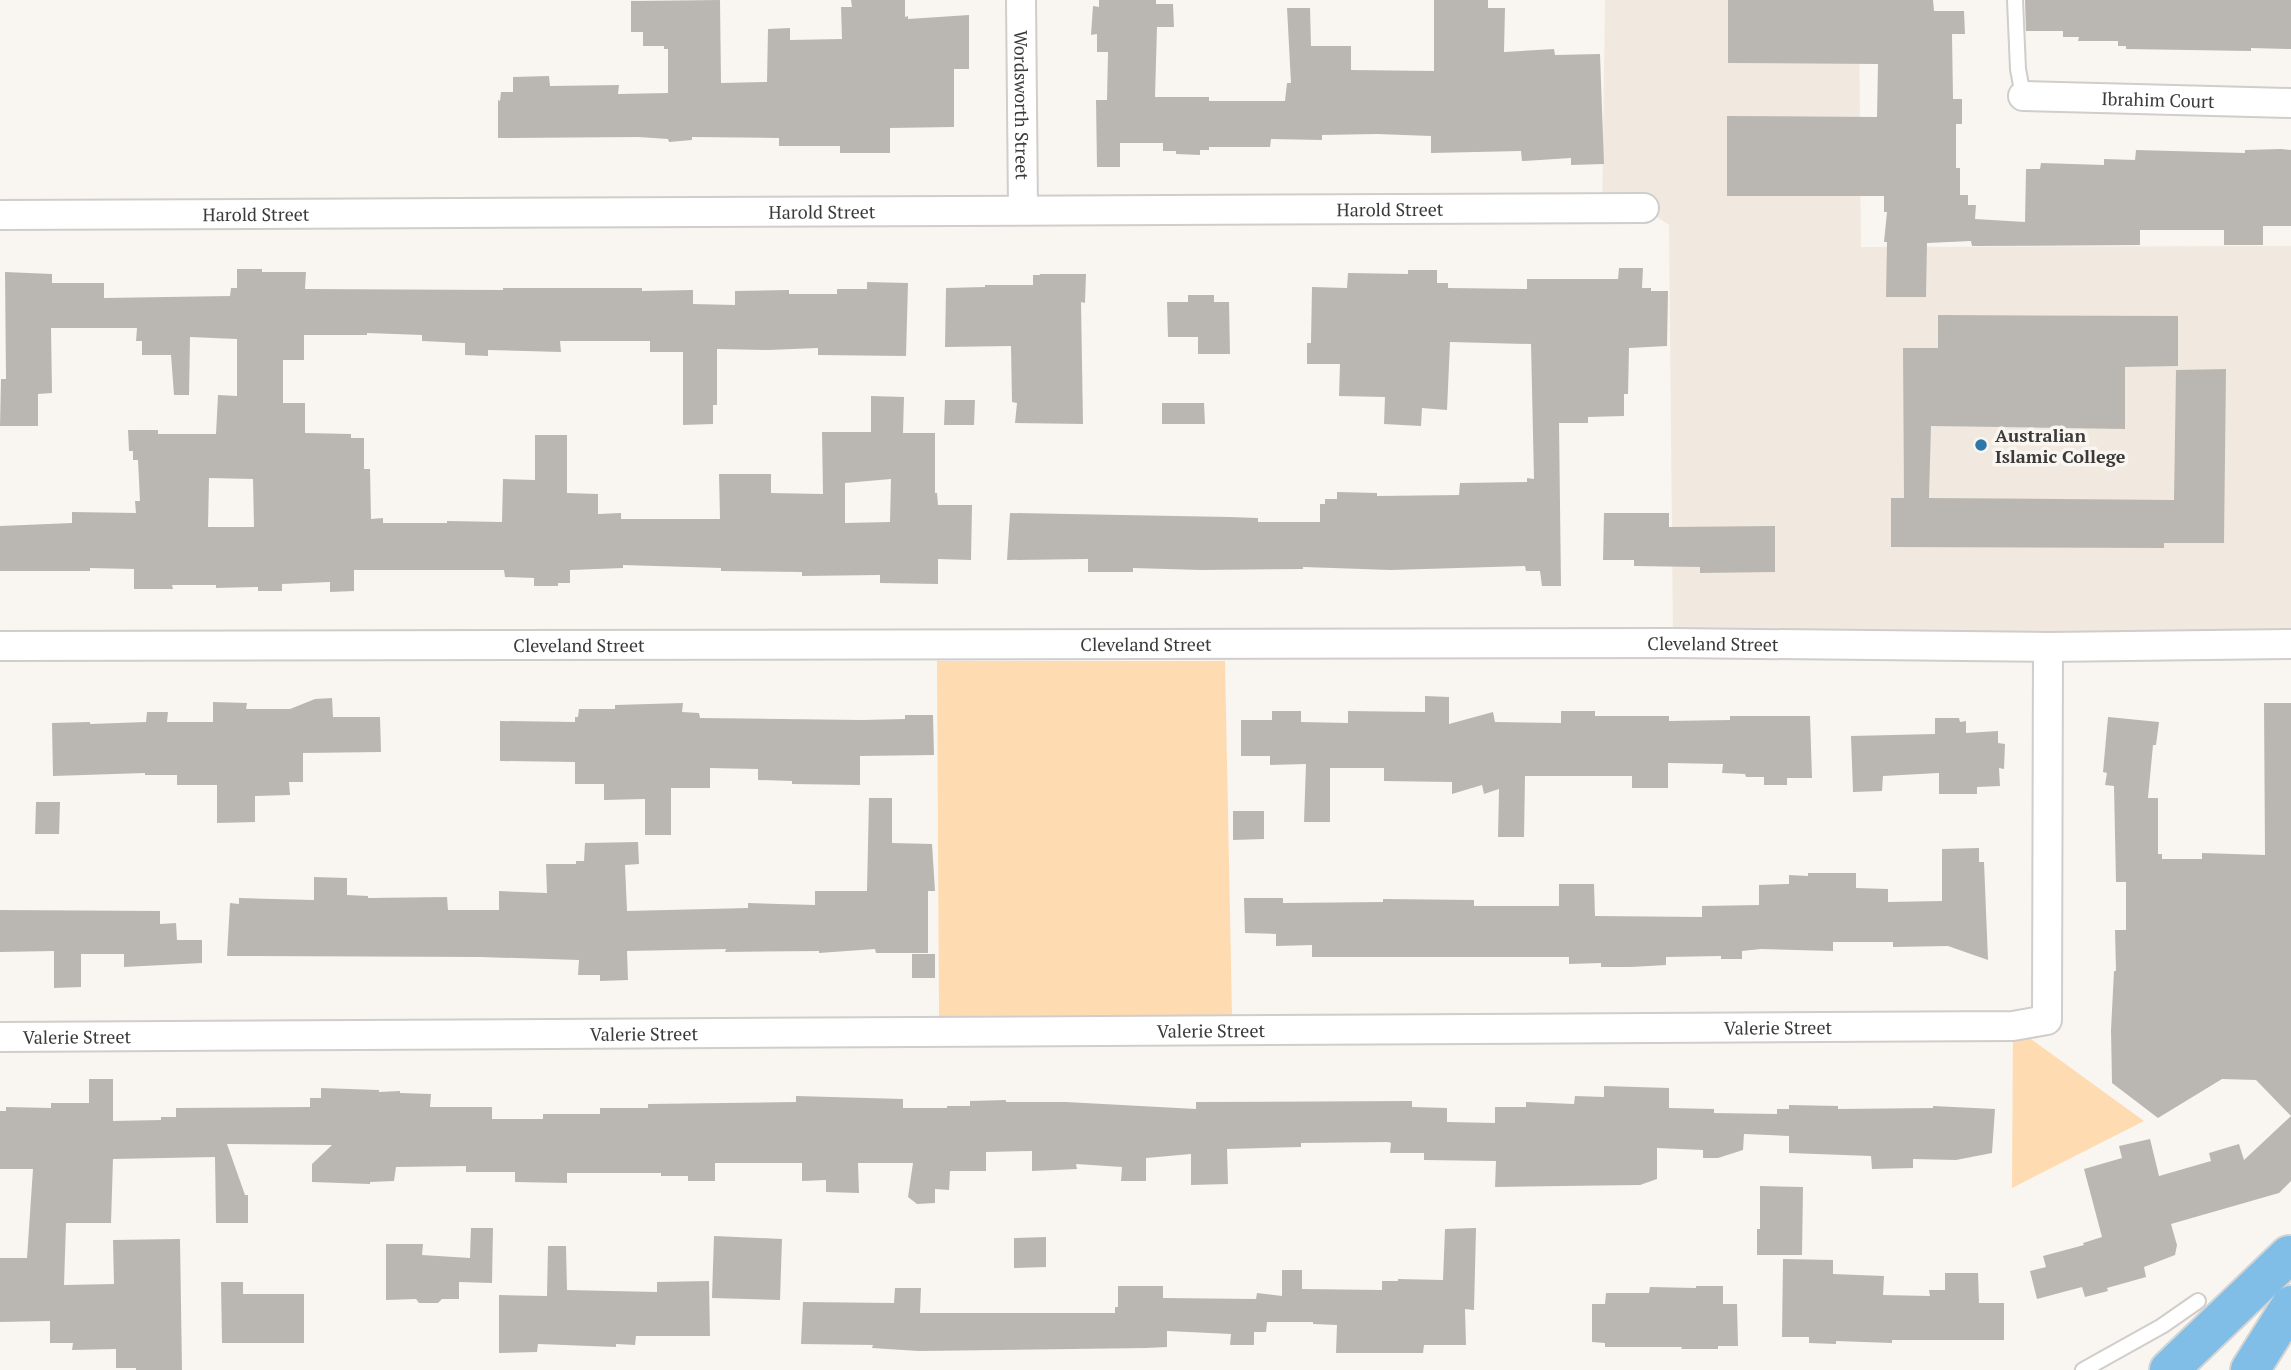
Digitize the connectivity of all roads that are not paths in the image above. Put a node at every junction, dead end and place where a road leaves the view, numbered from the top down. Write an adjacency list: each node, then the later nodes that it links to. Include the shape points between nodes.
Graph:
1 (1021, 0): 6 (street, Wordsworth Street)
2 (2015, 0): 3 (lane)
3 (2023, 96): 4 (street, Ibrahim Court)
4 (2291, 103)
5 (1644, 208): 6 (street, Harold Street)
6 (1023, 210): 7 (street, Harold Street)
7 (0, 215)
8 (2291, 644): 10 (street, Cleveland Street)
9 (0, 646): 10 (street, Cleveland Street, via 1673,643)
10 (2048, 647): 11 (street, Valerie Street, via 2047,1020 2013,1026)
11 (0, 1037)
12 (2290, 1254): 17 (main road); 18 (main road, via 2234,1327)
13 (2198, 1301): 16 (lane)
14 (2291, 1305): 19 (main road)
15 (2291, 1314): 20 (main road, via 2279,1344)
16 (2083, 1370)
17 (2169, 1370)
18 (2211, 1370)
19 (2250, 1370)
20 (2276, 1370)

